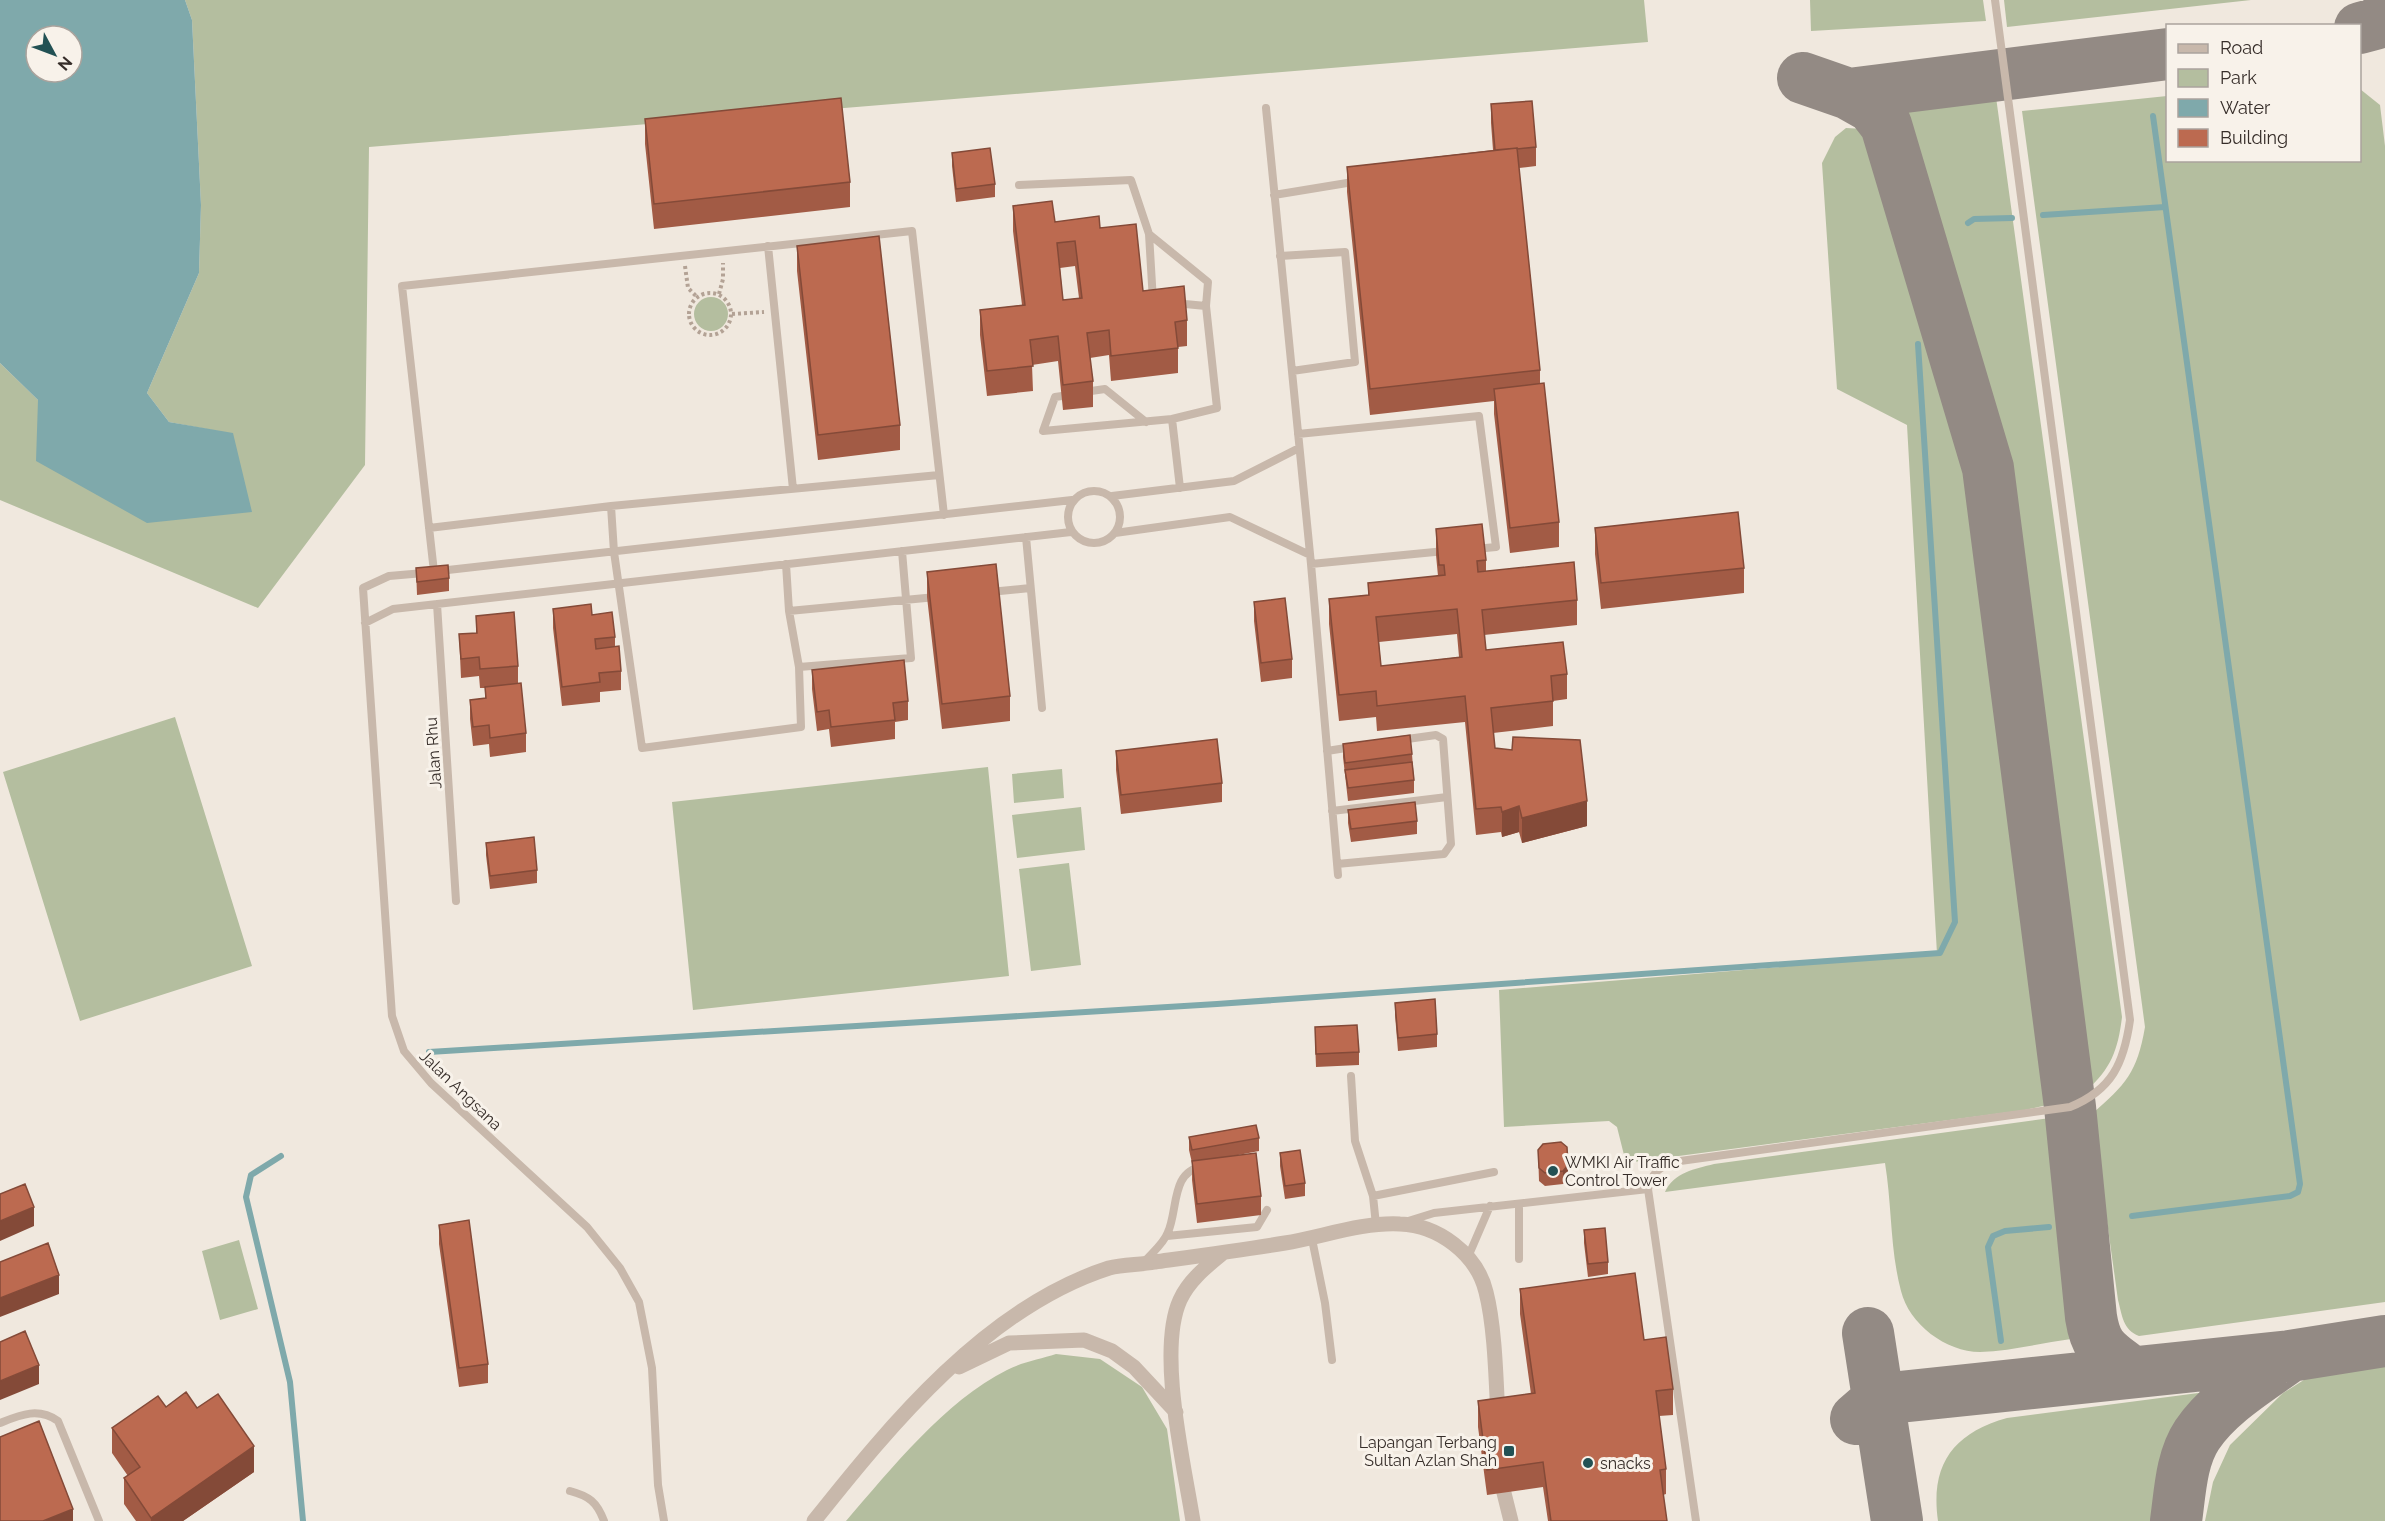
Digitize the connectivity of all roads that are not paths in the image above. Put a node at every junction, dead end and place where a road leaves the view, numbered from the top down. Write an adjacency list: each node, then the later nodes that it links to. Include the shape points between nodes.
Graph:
1 (1995, 0): 54 (lane, via 2130,1020 2126,1050 2119,1068 2105,1085 2088,1100 2070,1107 1673,1162 1658,1168)
2 (1266, 108): 5 (lane)
3 (1347, 183): 5 (lane)
4 (1019, 185): 6 (lane, via 1131,180)
5 (1274, 195): 8 (lane)
6 (1149, 234): 9 (lane, via 1208,282); 9 (lane, via 1153,301)
7 (768, 246): 15 (lane, via 912,231); 17 (lane); 22 (lane, via 402,286)
8 (1280, 256): 10 (lane); 10 (lane, via 1345,252 1355,362)
9 (1206, 306): 11 (lane, via 1217,408)
10 (1292, 371): 13 (lane)
11 (1172, 419): 12 (lane); 16 (lane)
12 (1146, 422): 12 (lane, via 1105,389 1055,397 1043,430)
13 (1298, 434): 14 (lane); 26 (lane, via 1479,416 1496,547)
14 (1299, 448): 16 (lane, via 1234,481); 30 (lane)
15 (939, 475): 17 (lane); 21 (lane)
16 (1180, 488): 18 (lane)
17 (793, 489): 20 (lane)
18 (1112, 496): 19 (lane, via 1099,490 1084,491); 24 (lane, via 1119,508 1120,521)
19 (1072, 500): 21 (lane); 23 (lane, via 1067,516)
20 (611, 506): 22 (lane); 29 (lane)
21 (944, 515): 29 (lane)
22 (429, 528): 32 (lane)
23 (1071, 532): 24 (lane, via 1084,542 1101,543); 25 (lane)
24 (1115, 533): 30 (lane, via 1230,517)
25 (1026, 537): 27 (lane); 34 (lane)
26 (1461, 550)
27 (902, 551): 31 (lane); 37 (lane)
28 (1449, 551): 30 (lane)
29 (614, 552): 32 (lane); 33 (lane)
30 (1310, 560): 45 (lane)
31 (786, 564): 33 (lane); 39 (lane)
32 (434, 572): 40 (lane, Jalan Angsana, via 389,576 363,588)
33 (618, 583): 38 (lane); 41 (lane, via 642,748 801,727)
34 (1030, 588): 35 (lane); 42 (lane)
35 (986, 592)
36 (941, 597): 37 (lane)
37 (907, 600): 39 (lane); 41 (lane, via 911,658)
38 (437, 604): 40 (lane, via 393,609); 50 (lane, Jalan Rhu)
39 (789, 611): 41 (lane)
40 (365, 623): 79 (lane, Jalan Angsana, via 392,1016 404,1051 431,1083 587,1227 620,1268 639,1302 652,1368 658,1485)
41 (799, 667)
42 (1042, 708)
43 (1393, 741): 46 (lane, via 1436,735 1443,739)
44 (1360, 746): 45 (lane)
45 (1327, 751): 47 (lane)
46 (1447, 797): 47 (lane); 48 (lane, via 1451,844 1444,854)
47 (1332, 811): 48 (lane)
48 (1336, 864): 49 (lane)
49 (1338, 875)
50 (456, 901)
51 (1351, 1076): 55 (lane, via 1355,1141)
52 (1207, 1167): 61 (lane, via 1187,1172 1179,1183)
53 (1494, 1173): 55 (lane)
54 (1648, 1189): 56 (lane); 82 (lane)
55 (1373, 1196): 60 (lane)
56 (1519, 1204): 57 (lane); 65 (lane)
57 (1490, 1206): 59 (lane, via 1419,1216); 64 (lane)
58 (1267, 1210): 61 (lane, via 1257,1227)
59 (1401, 1224): 60 (street); 64 (street, via 1425,1227 1450,1241)
60 (1376, 1225): 62 (street)
61 (1167, 1236): 66 (lane)
62 (1312, 1239): 63 (street); 67 (lane)
63 (1223, 1252): 66 (street); 71 (street, via 1190,1285 1175,1315 1171,1354)
64 (1467, 1258): 68 (street, via 1486,1292)
65 (1519, 1259)
66 (1143, 1264): 69 (street, via 1110,1268 1024,1309 987,1335)
67 (1332, 1360)
68 (1495, 1372): 70 (street); 73 (street)
69 (946, 1373): 71 (street, via 1009,1343 1084,1340 1112,1351 1134,1367); 80 (street, via 879,1442)
70 (1482, 1407)
71 (1176, 1412): 81 (street)
72 (0, 1423): 77 (lane, via 27,1412 50,1415 58,1421)
73 (1499, 1424)
74 (570, 1491): 78 (lane, via 589,1496)
75 (1499, 1494): 76 (street)
76 (1510, 1518)
77 (99, 1521)
78 (604, 1521)
79 (664, 1521)
80 (814, 1521)
81 (1193, 1521)
82 (1696, 1521)

